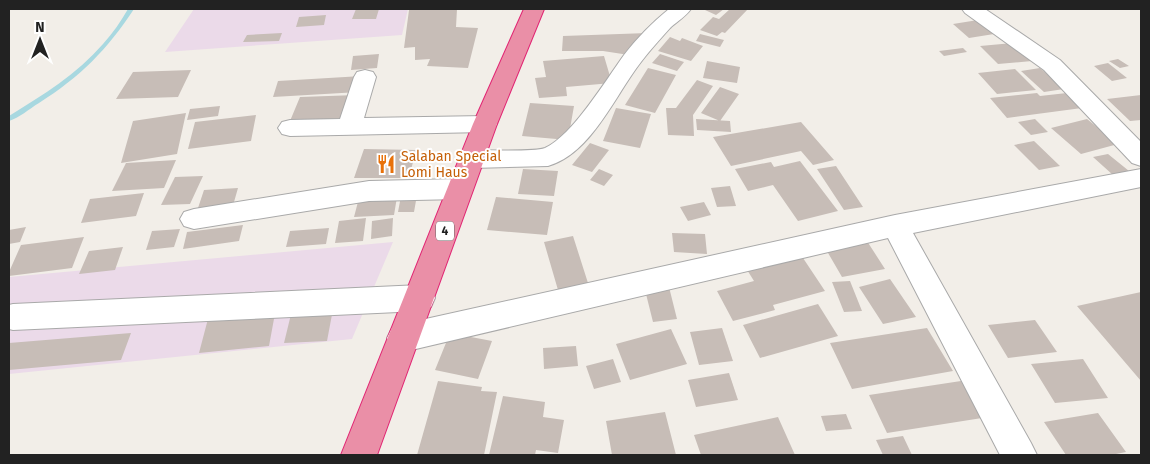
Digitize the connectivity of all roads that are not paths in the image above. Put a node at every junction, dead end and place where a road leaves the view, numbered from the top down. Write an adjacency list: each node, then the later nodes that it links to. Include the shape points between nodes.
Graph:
1 (534, 9): 5 (highway, 4)
2 (681, 9): 9 (street, via 633,58 589,121 564,147 548,157)
3 (972, 9): 8 (street, via 1052,65)
4 (365, 77): 7 (street)
5 (485, 124): 7 (street); 9 (highway, 4)
6 (290, 128): 7 (street)
7 (349, 128)
8 (1141, 156)
9 (472, 159): 11 (highway, 4)
10 (1141, 178): 13 (street)
11 (460, 189): 12 (street, via 369,191); 14 (highway, 4)
12 (194, 219)
13 (895, 226): 16 (street); 18 (street)
14 (420, 298): 15 (street); 16 (highway, 4)
15 (14, 316)
16 (403, 338): 17 (highway, 4)
17 (359, 455)
18 (1019, 455)

